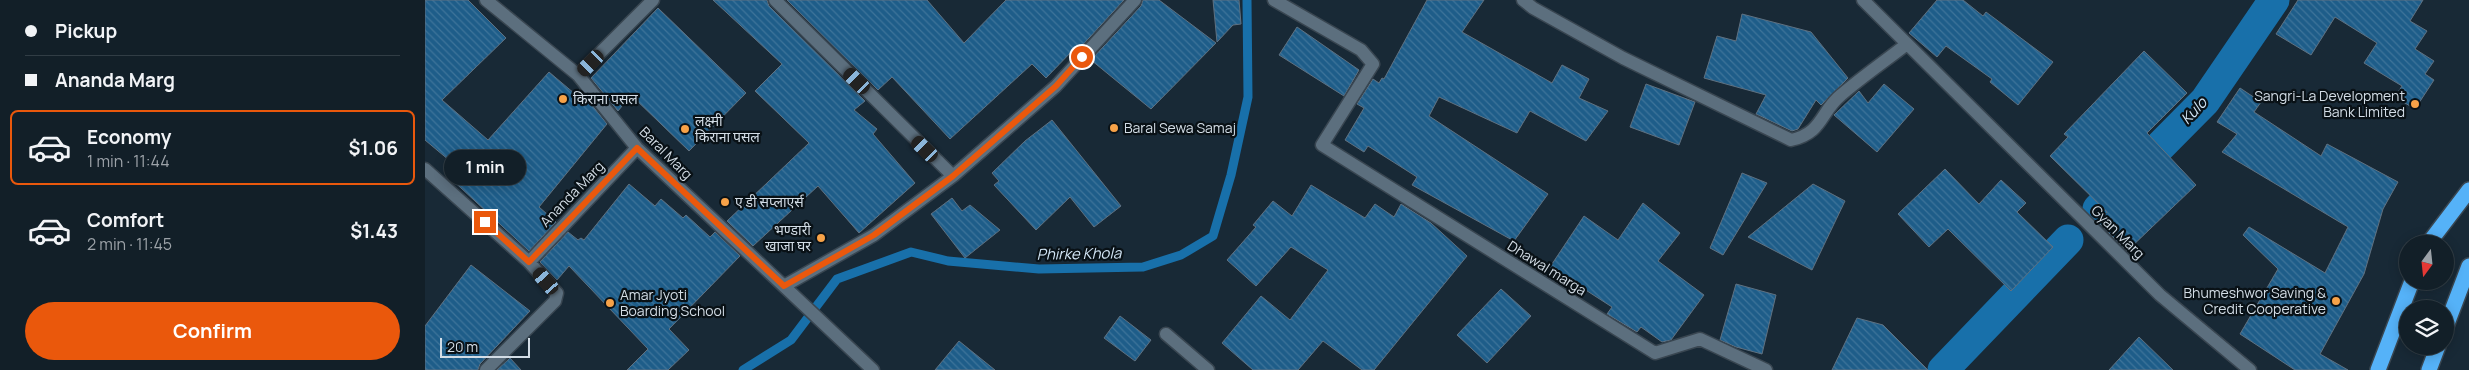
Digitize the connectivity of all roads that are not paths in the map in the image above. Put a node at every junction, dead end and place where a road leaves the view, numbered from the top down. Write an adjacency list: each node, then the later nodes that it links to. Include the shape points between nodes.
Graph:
1 (486, 0): 9 (street, Baral Marg)
2 (653, 0): 9 (street)
3 (775, 0): 12 (street)
4 (1135, 0): 12 (street, via 1056,86)
5 (1274, 0): 25 (street, Dhawal marga, via 1361,50 1373,64 1322,145 1655,354 1700,339)
6 (1523, 0): 8 (street, via 1623,58 1791,140 1805,137 1819,125 1839,96)
7 (1863, 0): 8 (street, Gyan Marg)
8 (1907, 44): 26 (street, Gyan Marg, via 2160,295)
9 (578, 75): 10 (street, Baral Marg)
10 (637, 148): 15 (street, Ananda Marg); 17 (street, Baral Marg)
11 (425, 169): 15 (street)
12 (953, 176): 17 (street, via 874,235)
13 (2469, 190): 14 (highway)
14 (2435, 235)
15 (529, 262): 22 (street, via 557,293 555,301)
16 (2469, 266): 19 (highway)
17 (784, 286): 23 (street, Baral Marg)
18 (2409, 290): 27 (highway)
19 (2454, 305)
20 (1166, 334): 24 (street)
21 (2435, 355): 28 (highway)
22 (486, 370)
23 (873, 370)
24 (1208, 370)
25 (1766, 370)
26 (2249, 370)
27 (2378, 370)
28 (2429, 370)

